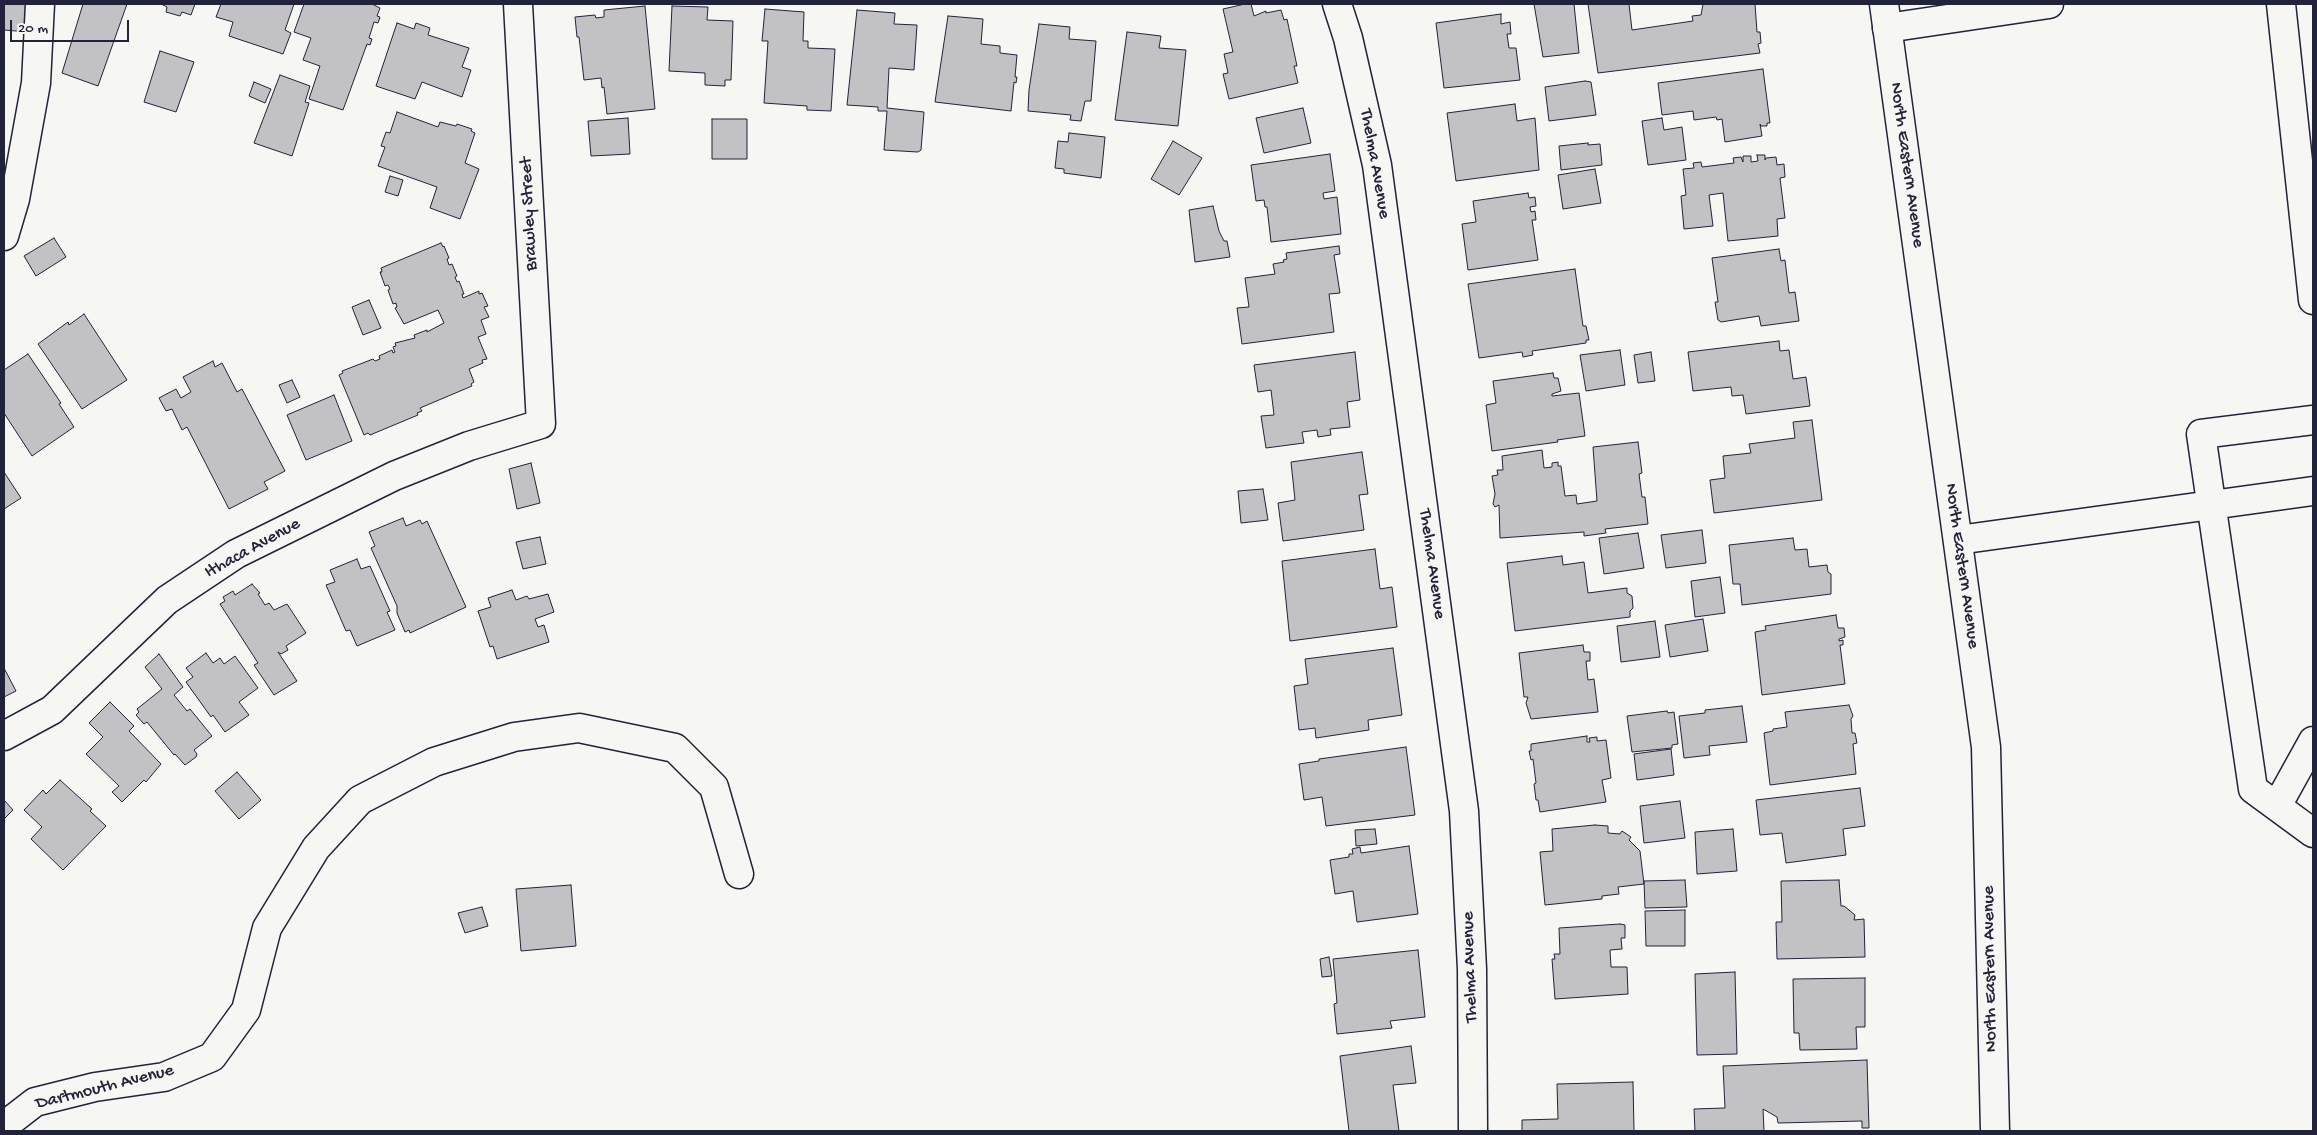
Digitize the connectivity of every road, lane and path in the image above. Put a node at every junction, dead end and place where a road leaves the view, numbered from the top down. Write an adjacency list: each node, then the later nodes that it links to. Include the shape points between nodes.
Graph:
1 (40, 4): 7 (street, via 36,83 15,199)
2 (518, 4): 10 (street, Brawley Street)
3 (1337, 4): 20 (street, Thelma Avenue, via 1377,165 1464,811 1472,969)
4 (2049, 4): 6 (street)
5 (2281, 4): 8 (street)
6 (1885, 16): 13 (street, North Eastern Avenue)
7 (4, 236)
8 (2313, 300)
9 (2313, 420): 12 (street, via 2201,434)
10 (541, 424): 14 (street, Ithaca Avenue, via 470,446 394,476 236,554 168,600 52,710)
11 (2313, 492): 12 (street)
12 (2212, 505): 13 (street); 16 (street, via 2254,789)
13 (1958, 540): 21 (street, North Eastern Avenue, via 1986,747)
14 (4, 736)
15 (2313, 741): 16 (street)
16 (2276, 806): 17 (street)
17 (2313, 833)
18 (740, 874): 19 (street, Dartmouth Avenue, via 714,787 675,748 579,728 514,737 434,762 360,800 316,848 267,928 246,1010 212,1057 164,1077 95,1087 35,1102)
19 (4, 1126)
20 (1473, 1131)
21 (1995, 1131)

